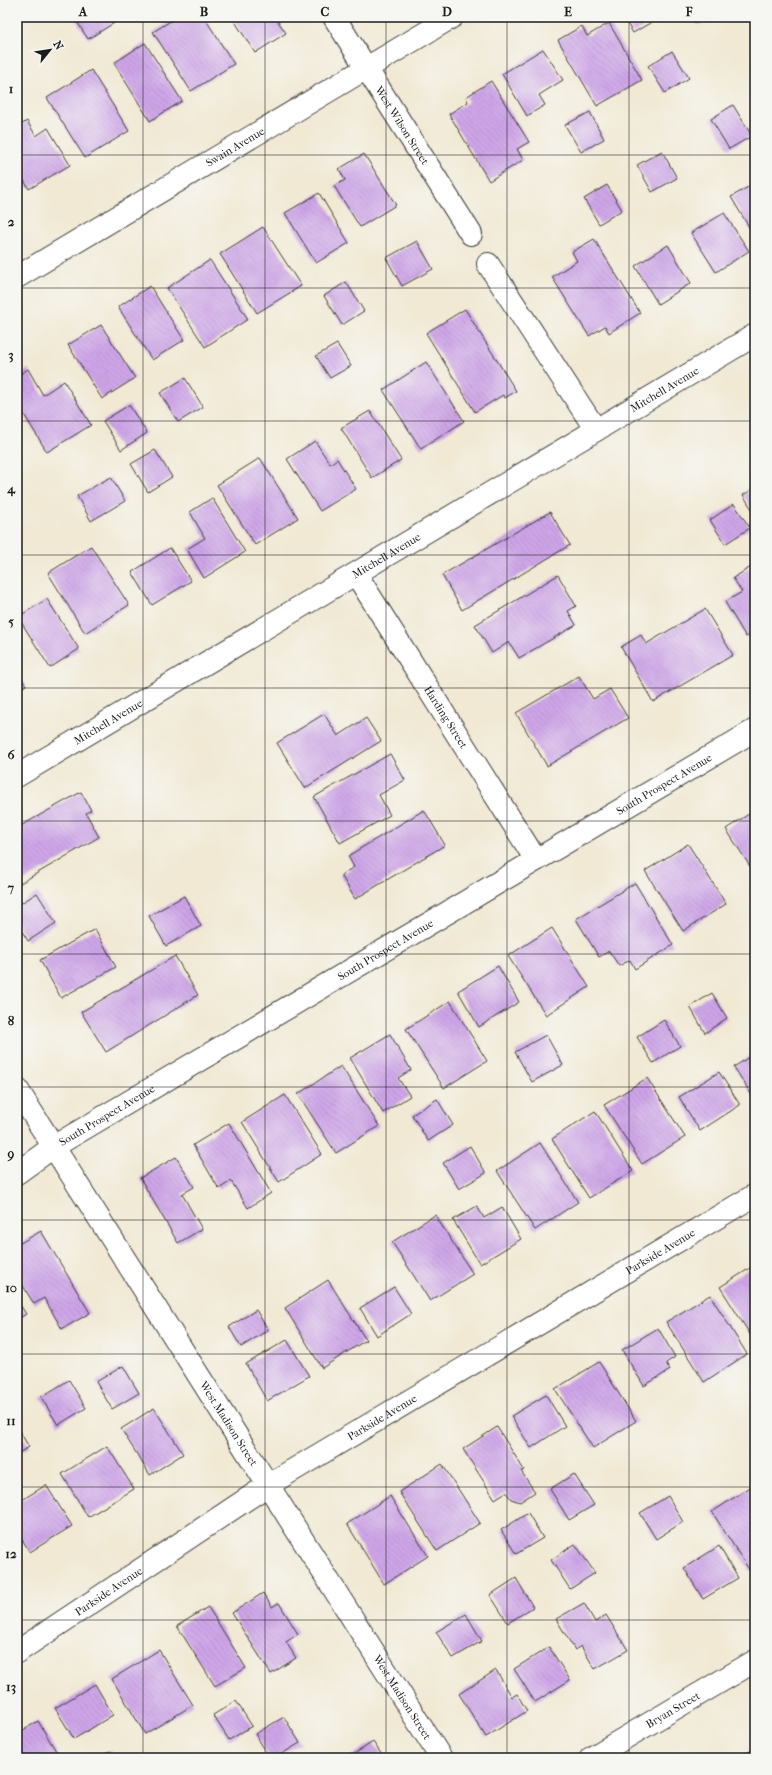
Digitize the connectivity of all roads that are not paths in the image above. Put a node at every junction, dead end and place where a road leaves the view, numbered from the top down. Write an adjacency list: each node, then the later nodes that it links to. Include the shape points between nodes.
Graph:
1 (334, 17): 3 (street, West Wilson Street)
2 (452, 17): 3 (street, Swain Avenue)
3 (366, 68): 4 (street, West Wilson Street); 6 (street, Swain Avenue)
4 (471, 234)
5 (488, 264): 8 (street)
6 (17, 277)
7 (755, 335): 8 (street, Mitchell Avenue)
8 (596, 430): 9 (street, Mitchell Avenue)
9 (356, 574): 11 (street, Mitchell Avenue); 12 (street, Harding Street)
10 (755, 730): 12 (street, South Prospect Avenue)
11 (17, 776)
12 (536, 860): 14 (street, South Prospect Avenue)
13 (17, 1089): 14 (street, West Madison Street)
14 (54, 1147): 15 (street, South Prospect Avenue); 17 (street, West Madison Street)
15 (17, 1173)
16 (755, 1195): 17 (street, Parkside Avenue)
17 (268, 1485): 18 (street, Parkside Avenue); 20 (street, West Madison Street)
18 (17, 1652)
19 (755, 1661): 21 (street, Bryan Street)
20 (441, 1758)
21 (591, 1758)

